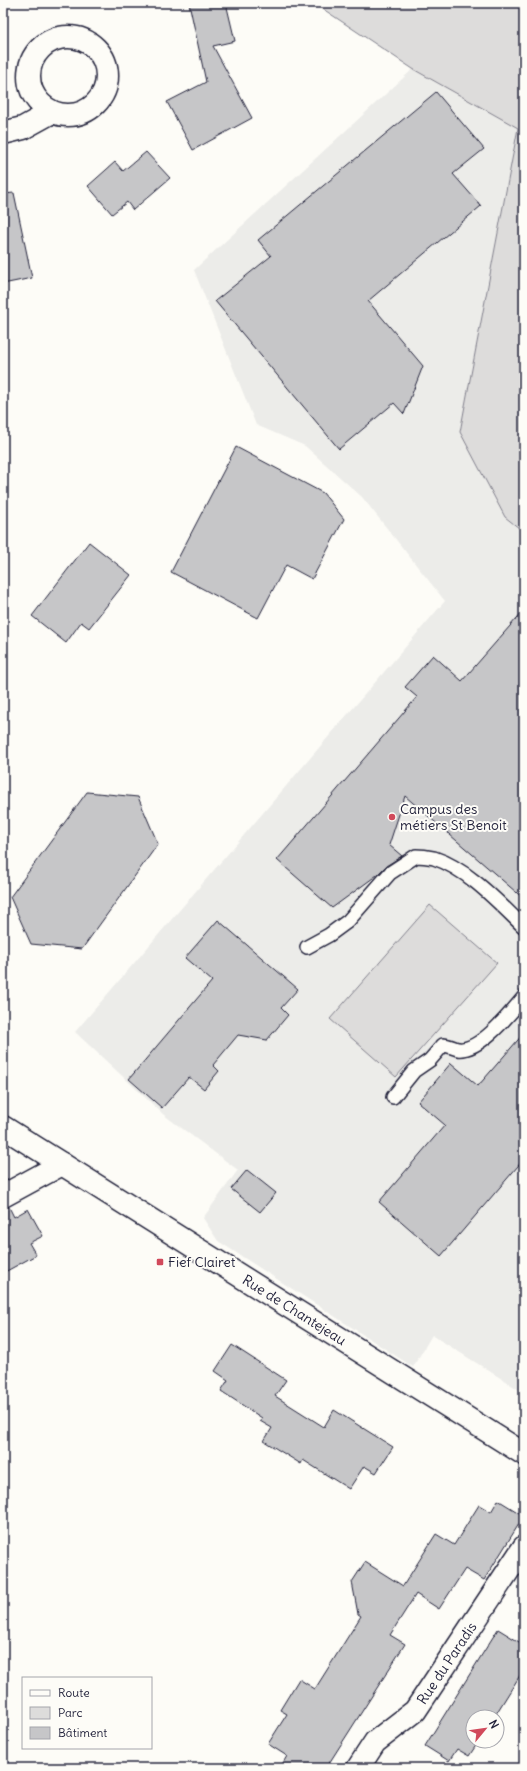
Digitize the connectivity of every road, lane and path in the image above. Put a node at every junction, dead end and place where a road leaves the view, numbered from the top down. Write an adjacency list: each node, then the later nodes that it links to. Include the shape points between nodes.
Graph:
1 (52, 112): 2 (street, via 23,128)
2 (3, 133)
3 (524, 927): 4 (lane, via 458,869 434,858 416,856 390,873 348,921)
4 (307, 947)
5 (524, 997): 6 (lane, via 489,1036 459,1049 443,1045 430,1060 414,1071)
6 (393, 1097)
7 (3, 1127): 8 (street, Rue de Chantejeau)
8 (62, 1164): 9 (street); 10 (street, Rue de Chantejeau)
9 (3, 1196)
10 (524, 1454)
11 (524, 1546): 12 (street, Rue du Paradis, via 415,1711 374,1742)
12 (358, 1768)

